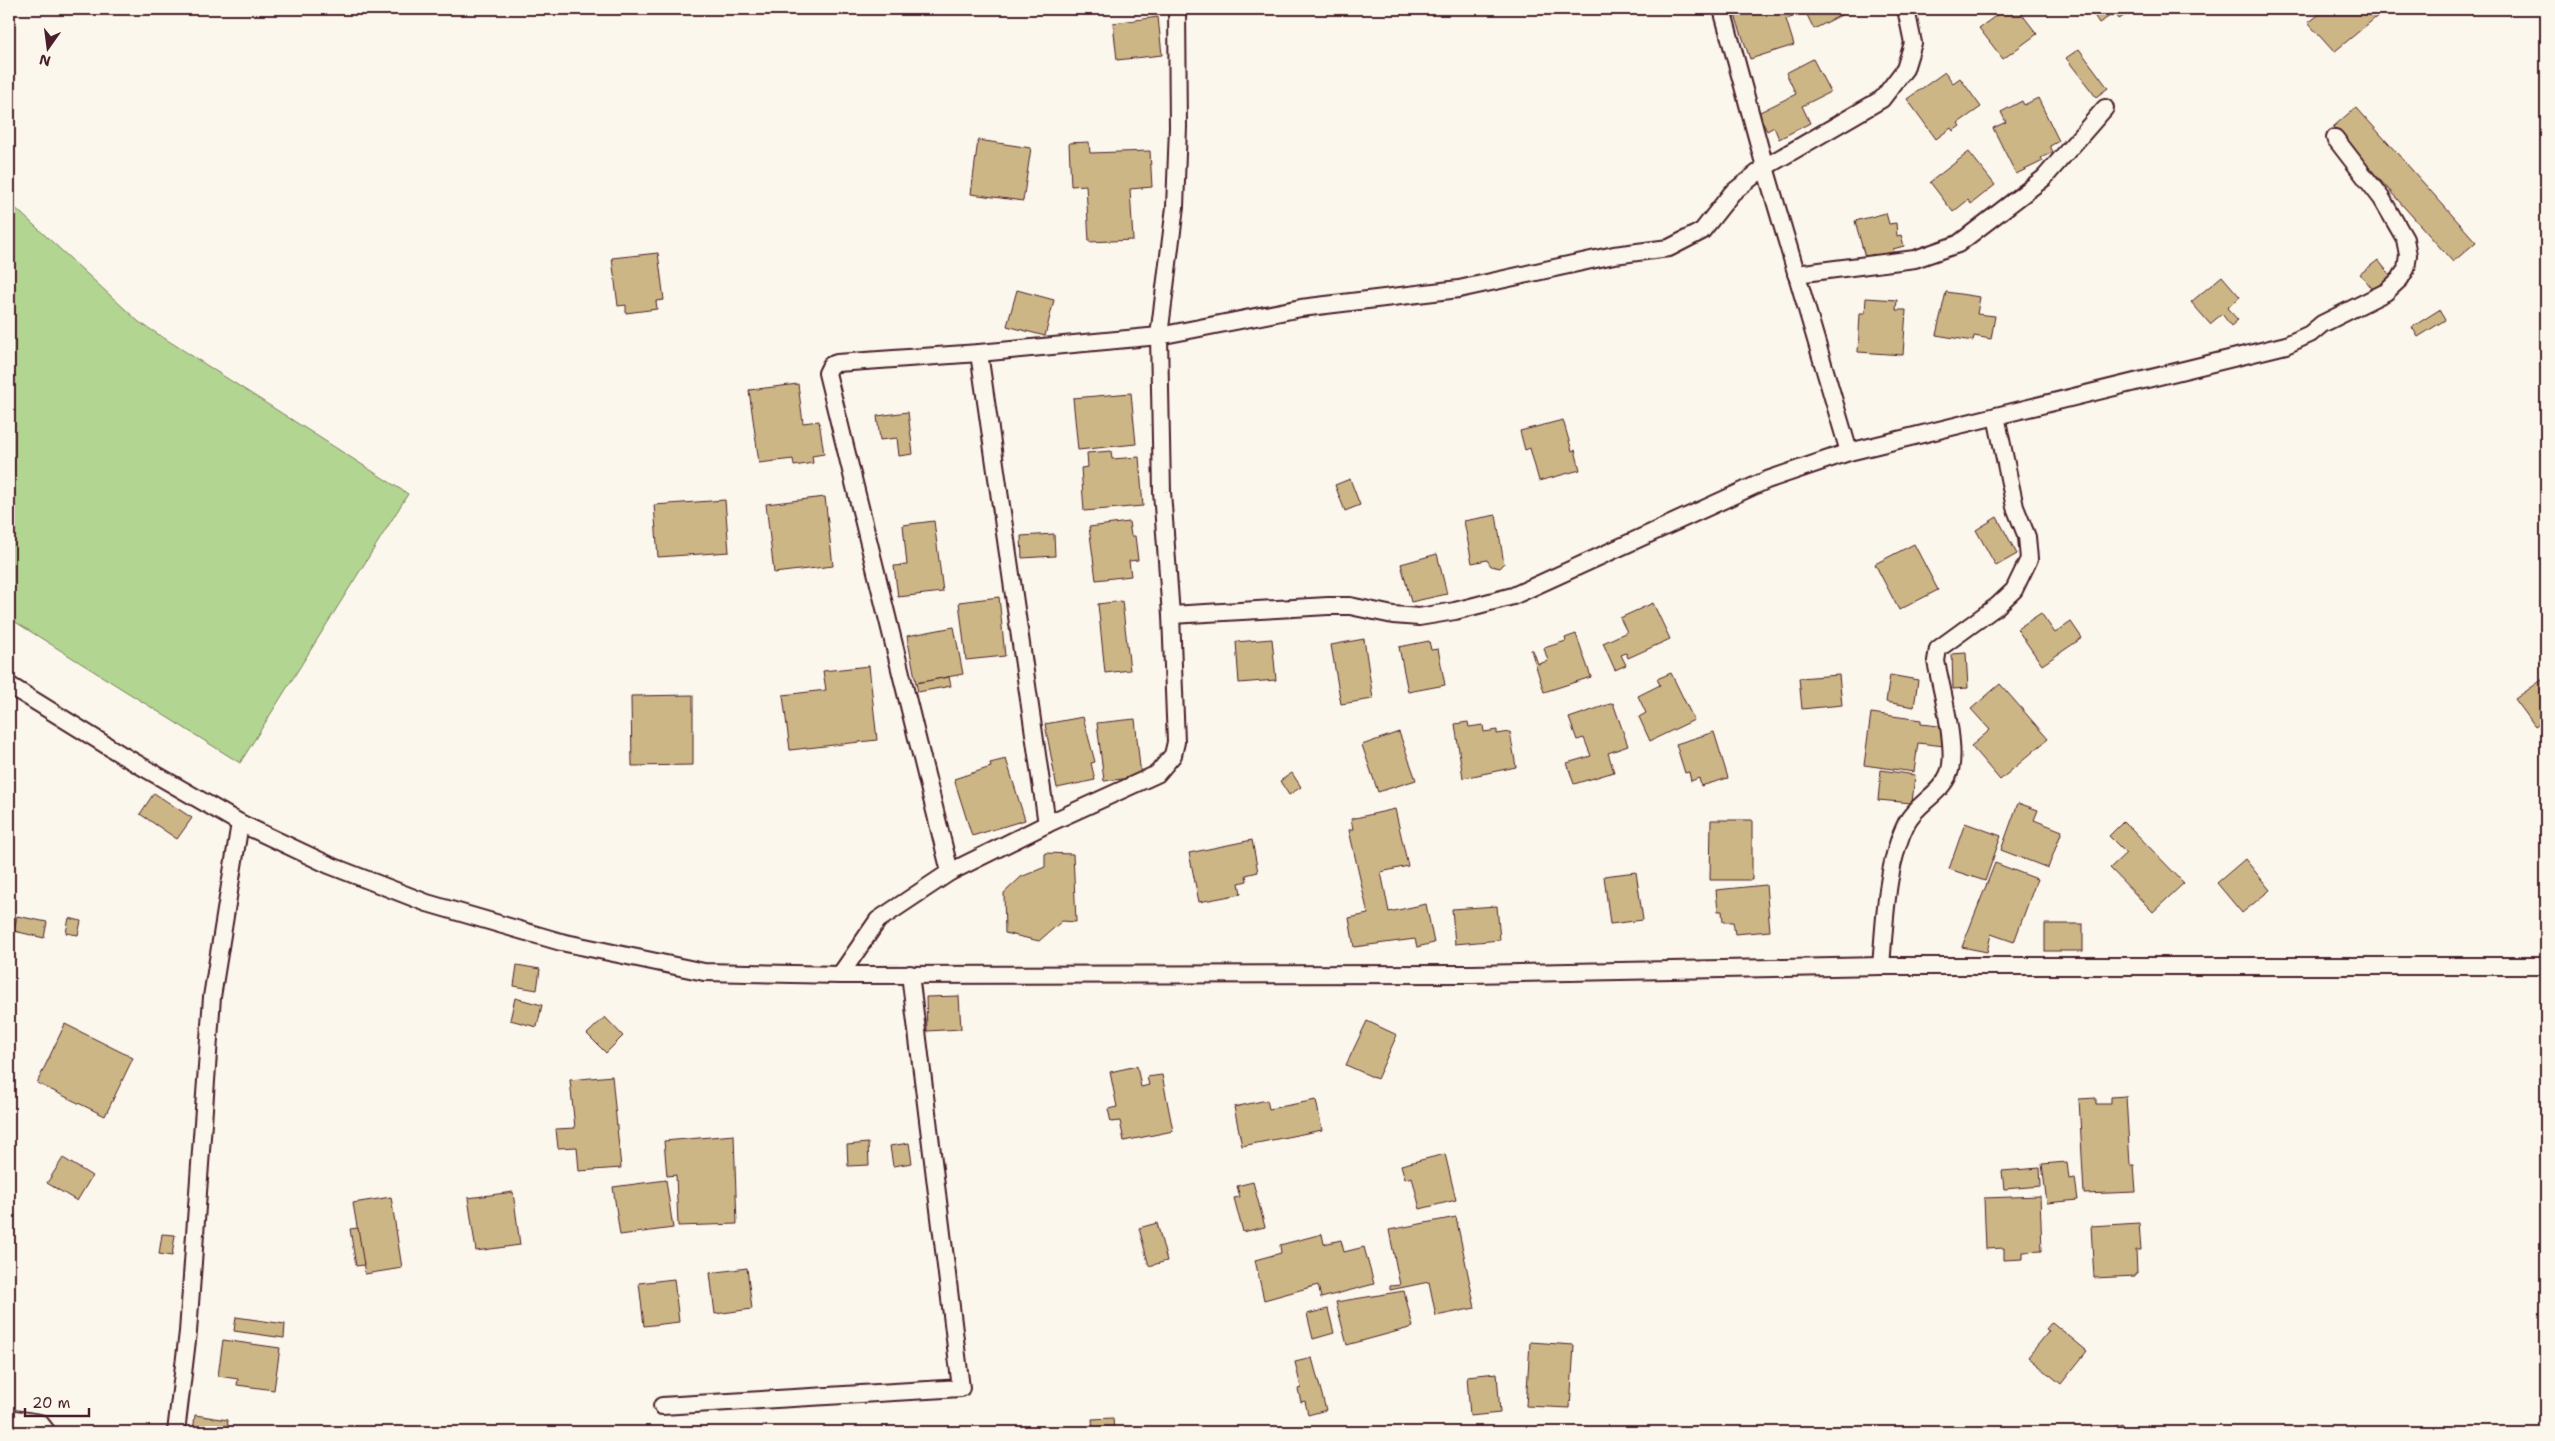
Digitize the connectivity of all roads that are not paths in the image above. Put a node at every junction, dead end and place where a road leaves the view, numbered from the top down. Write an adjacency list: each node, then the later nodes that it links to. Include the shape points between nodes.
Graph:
1 (1177, 9): 8 (street, via 1175,207)
2 (1722, 9): 6 (street)
3 (1906, 9): 6 (street, via 1913,43 1905,69 1882,99)
4 (2105, 108): 7 (street, via 2044,178 1958,244 1915,259)
5 (2335, 138): 10 (street, via 2382,199 2405,239 2406,269 2386,292 2286,345)
6 (1765, 167): 7 (street); 8 (street, via 1732,193 1702,232 1669,248 1614,256 1459,290 1301,308)
7 (1796, 274): 11 (street)
8 (1159, 336): 9 (street); 12 (street, via 1162,492)
9 (979, 353): 15 (street); 16 (street, via 837,363 831,365 827,373)
10 (1996, 416): 11 (street); 17 (street, via 2015,507 2028,537 2029,560 2014,590 1938,649 1936,661 1953,755 1949,774 1940,788 1913,812 1903,831 1889,881)
11 (1849, 452): 12 (street, via 1767,480 1513,596 1456,611 1418,617 1350,606 1328,606)
12 (1170, 614): 15 (street, via 1176,742 1173,756 1157,774)
13 (9, 685): 14 (street)
14 (240, 823): 20 (street, via 329,865 428,903 561,942 704,972); 24 (street, via 212,997 188,1332)
15 (1046, 824): 16 (street)
16 (950, 872): 20 (street, via 878,920)
17 (1881, 966): 18 (street); 19 (street, via 1462,974)
18 (2546, 966)
19 (910, 974): 20 (street); 21 (street, via 961,1388)
20 (840, 975)
21 (662, 1406)
22 (9, 1418): 23 (street, via 40,1423)
23 (47, 1432)
24 (176, 1432)

